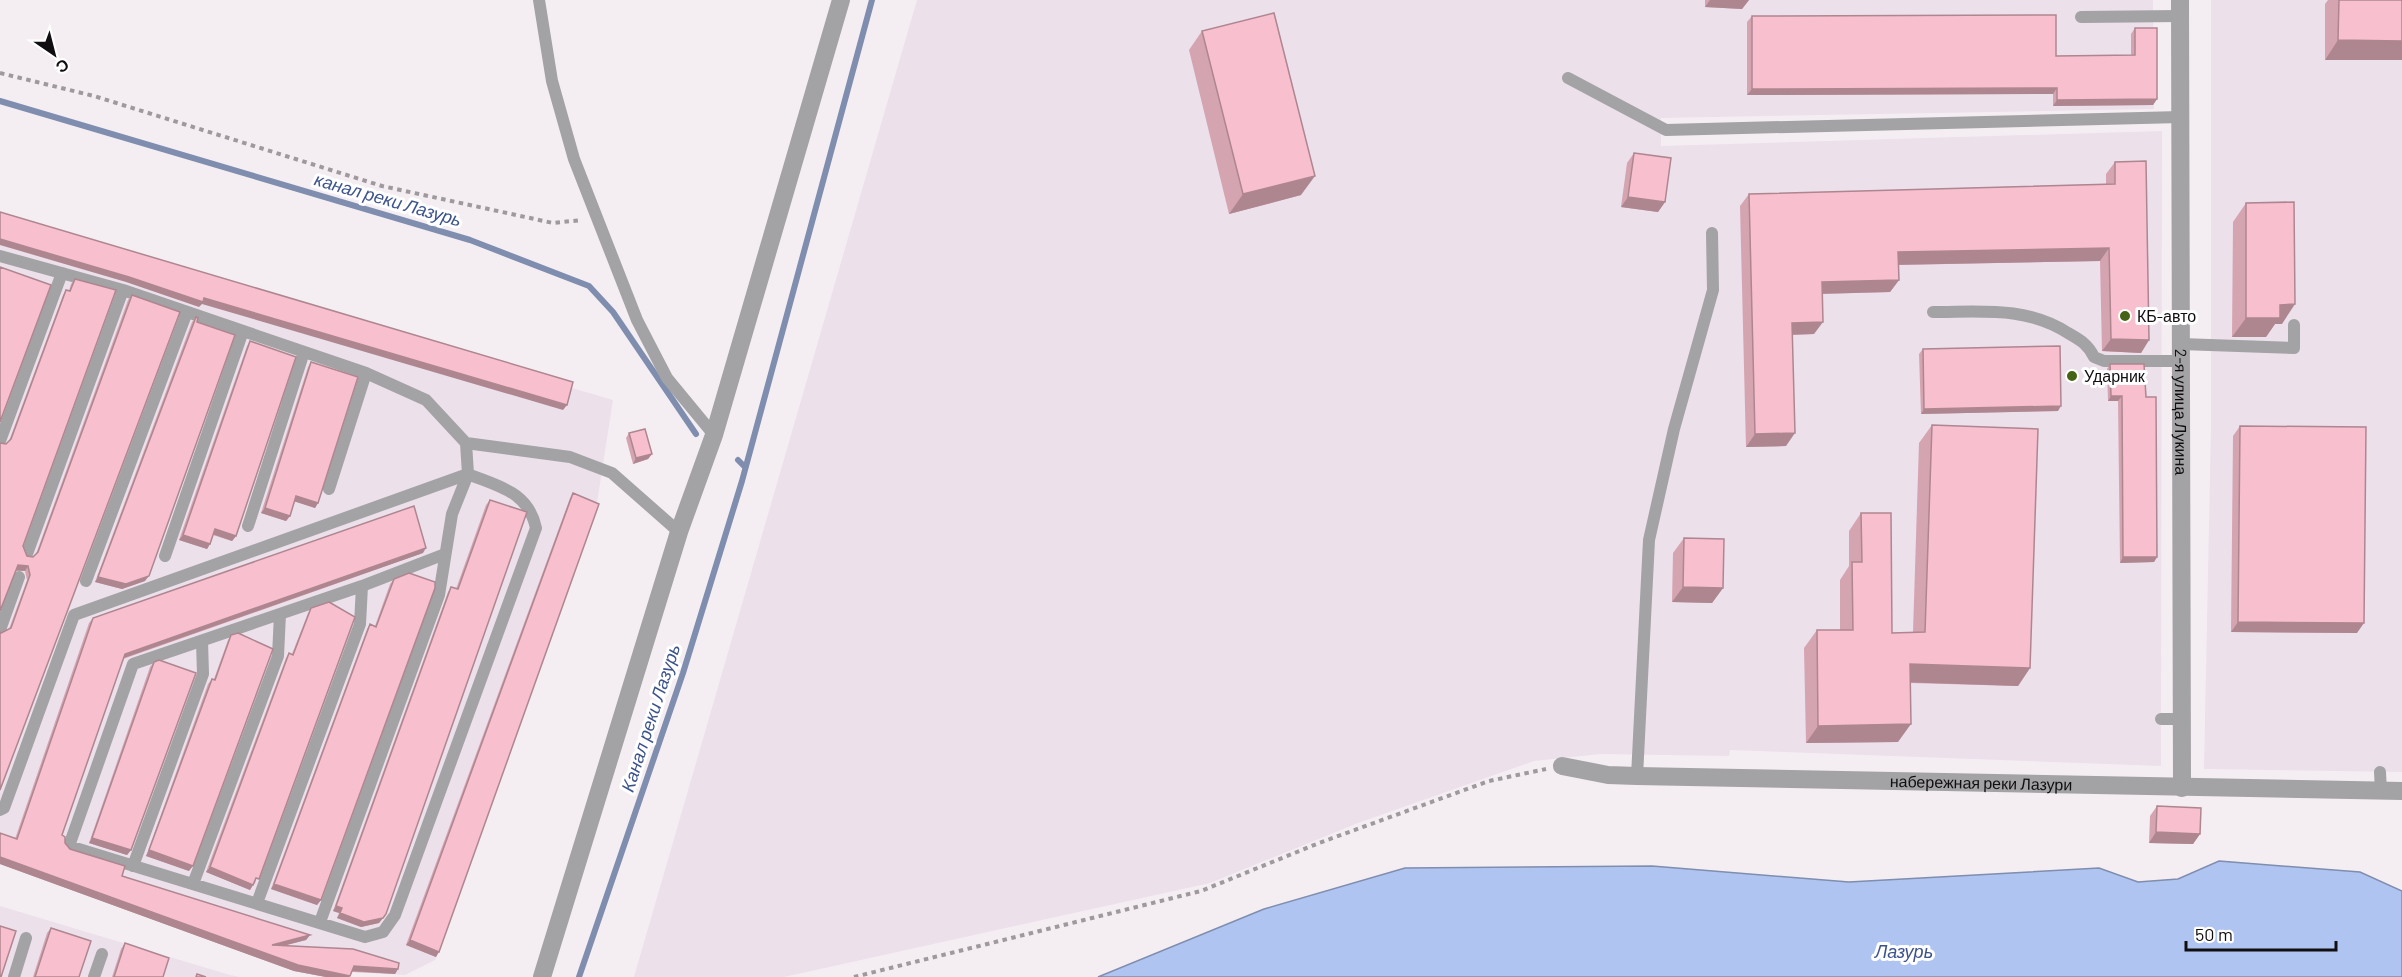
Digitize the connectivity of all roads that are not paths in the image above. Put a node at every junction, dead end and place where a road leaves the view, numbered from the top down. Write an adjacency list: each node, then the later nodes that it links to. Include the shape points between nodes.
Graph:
1 (539, 0): 18 (lane, via 552,81 596,219 637,320 668,378)
2 (841, 0): 18 (street)
3 (2180, 8): 4 (lane); 6 (street, 2-я улица Лукина)
4 (2081, 17)
5 (1568, 78): 6 (lane, via 1666,130)
6 (2181, 117): 16 (street, 2-я улица Лукина)
7 (1712, 233): 38 (lane, via 1713,290 1674,429 1649,540)
8 (0, 256): 9 (lane)
9 (62, 273): 10 (lane); 19 (lane)
10 (123, 290): 11 (lane); 25 (lane)
11 (187, 312): 14 (lane); 29 (lane)
12 (1933, 312): 16 (lane, via 2004,312 2047,320 2104,361)
13 (2294, 325): 16 (lane, via 2294,348)
14 (243, 331): 15 (lane); 27 (lane)
15 (304, 352): 17 (lane); 23 (lane)
16 (2181, 352): 35 (street, 2-я улица Лукина)
17 (366, 373): 20 (lane, via 426,400); 22 (lane)
18 (714, 435): 24 (street)
19 (0, 441)
20 (465, 443): 21 (lane); 24 (lane, via 570,457 612,473)
21 (468, 474): 26 (lane, via 452,514); 42 (lane, via 74,615 4,808); 46 (lane, via 516,494 533,511 536,528 395,915 384,932 365,937)
22 (330, 489)
23 (248, 526)
24 (679, 532): 51 (street)
25 (27, 554)
26 (446, 554): 30 (lane); 46 (lane, via 439,595)
27 (165, 556)
28 (19, 577): 32 (lane)
29 (86, 581)
30 (362, 586): 31 (lane); 45 (lane, via 360,624)
31 (280, 614): 33 (lane); 44 (lane, via 278,656)
32 (0, 630)
33 (202, 641): 43 (lane, via 203,674); 43 (lane, via 133,664 71,835 69,846)
34 (2161, 719): 35 (lane)
35 (2182, 719): 39 (street, 2-я улица Лукина)
36 (1562, 766): 38 (street, набережная реки Лазури)
37 (2380, 772): 40 (lane)
38 (1637, 776): 39 (street, набережная реки Лазури)
39 (2182, 788): 40 (street, набережная реки Лазури)
40 (2381, 791): 41 (street, набережная реки Лазури)
41 (2402, 791)
42 (0, 810)
43 (133, 866): 44 (lane)
44 (193, 884): 45 (lane)
45 (257, 903): 46 (lane)
46 (321, 922)
47 (26, 939): 49 (lane)
48 (102, 954): 50 (lane)
49 (14, 977)
50 (94, 977)
51 (542, 977)

